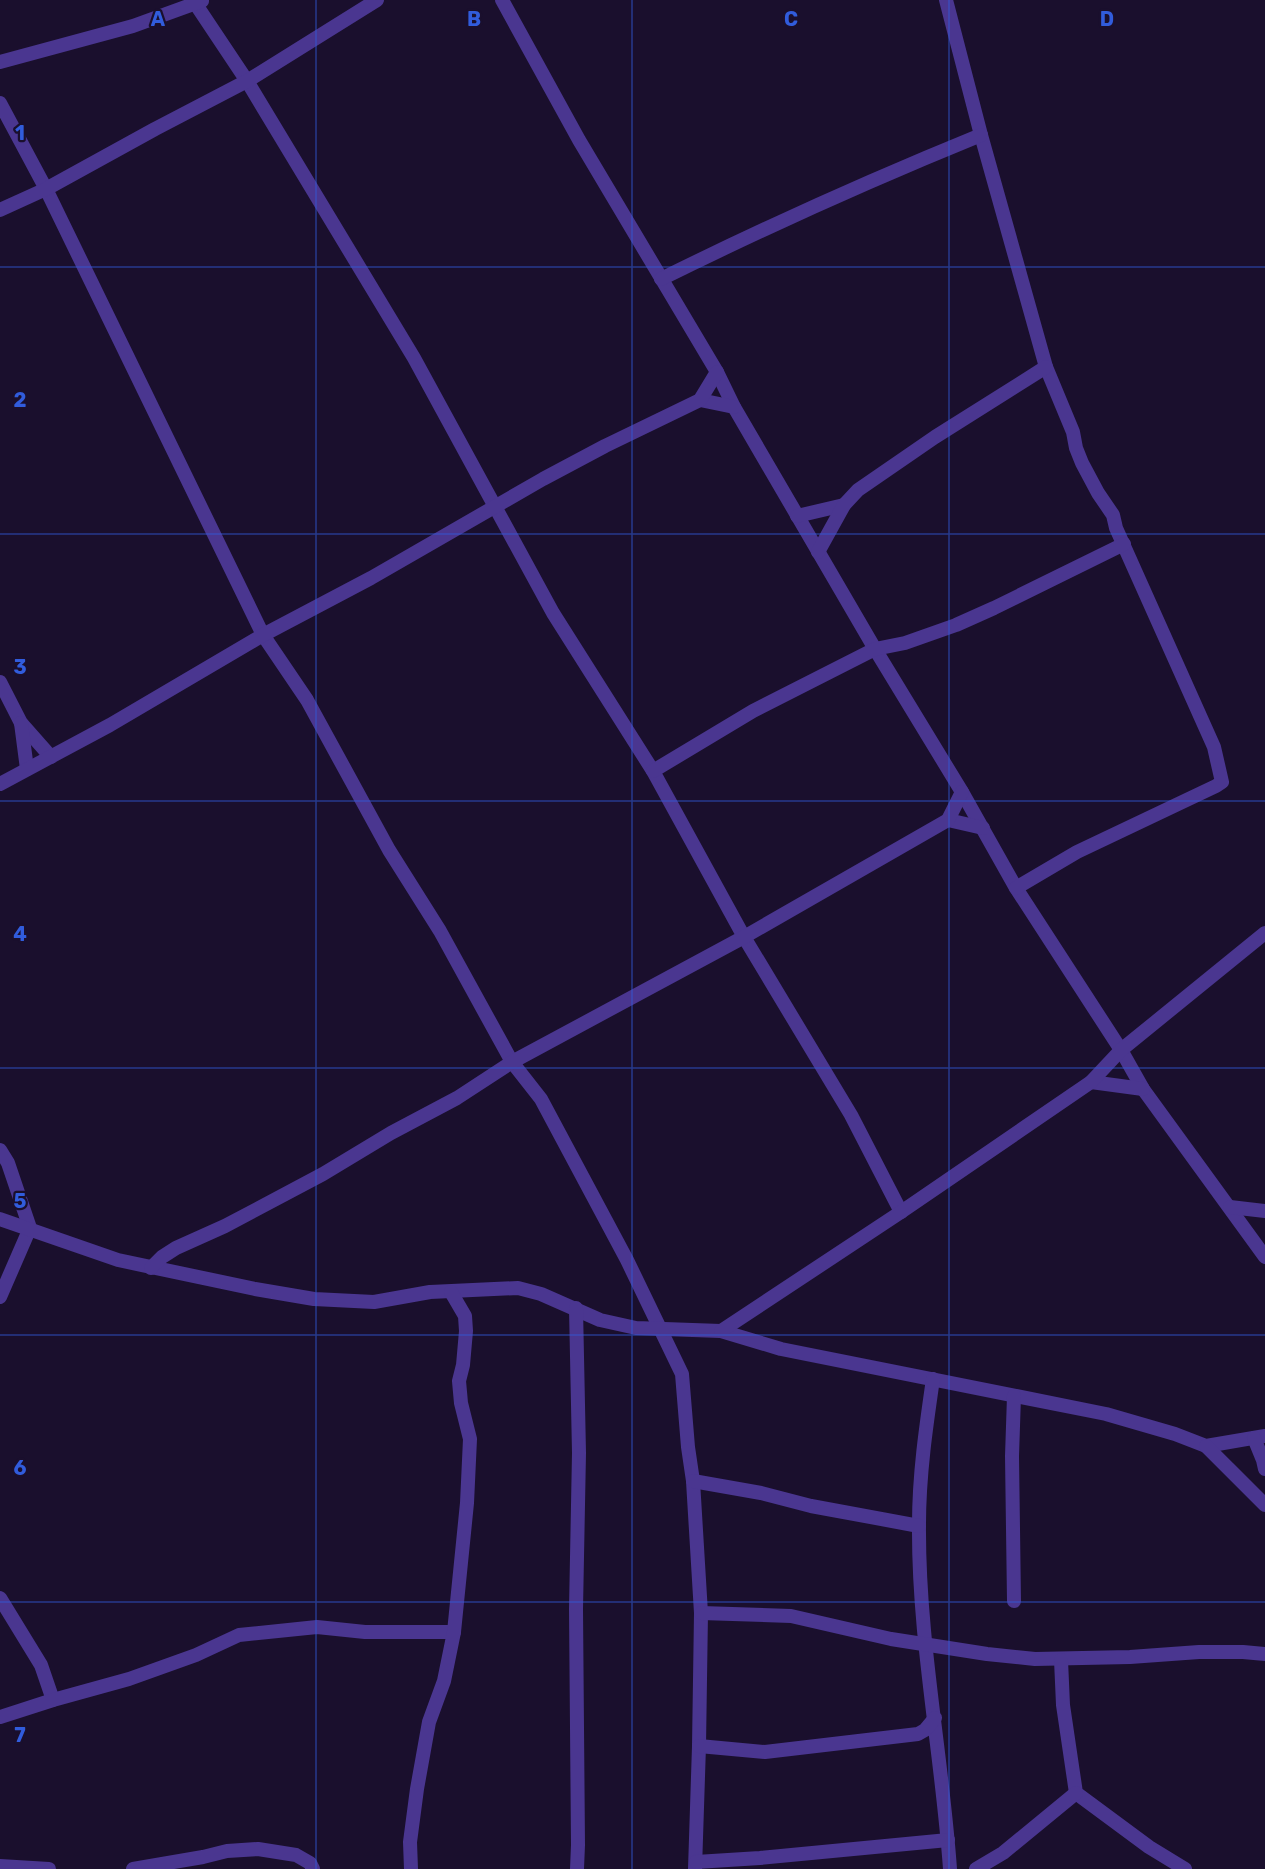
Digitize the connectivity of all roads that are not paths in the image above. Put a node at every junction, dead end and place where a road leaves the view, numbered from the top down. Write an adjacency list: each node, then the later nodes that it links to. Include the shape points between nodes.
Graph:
1 (502, 0): 11 (street)
2 (946, 0): 8 (street)
3 (373, 1): 6 (street)
4 (200, 2): 5 (street, via 133,26); 6 (street)
5 (0, 62)
6 (247, 81): 9 (street); 17 (street, via 414,358)
7 (0, 103): 9 (street)
8 (981, 135): 11 (street, via 881,176); 12 (street)
9 (46, 189): 10 (street); 21 (street)
10 (0, 210)
11 (661, 279): 13 (street)
12 (1046, 367): 16 (street, via 879,475); 19 (street, via 1082,463 1113,515)
13 (717, 372): 14 (street); 15 (street)
14 (700, 400): 15 (street); 17 (street, via 605,446)
15 (734, 407): 18 (street)
16 (844, 505): 18 (street); 20 (street)
17 (495, 507): 21 (street); 27 (street, via 553,614)
18 (797, 516): 20 (street)
19 (1124, 544): 22 (street, via 956,625); 32 (street, via 1214,747 1222,782 1077,852)
20 (818, 552): 22 (street)
21 (263, 635): 25 (street); 36 (street, via 308,700 389,850 440,931)
22 (875, 649): 27 (street, via 753,711); 29 (street)
23 (0, 682): 24 (street)
24 (21, 723): 25 (street); 26 (street)
25 (51, 757): 26 (street)
26 (27, 769): 28 (street)
27 (653, 771): 34 (street)
28 (0, 784)
29 (962, 792): 30 (street); 31 (street)
30 (948, 820): 31 (street); 34 (street)
31 (983, 828): 32 (street)
32 (1016, 888): 35 (street)
33 (1265, 933): 35 (street)
34 (744, 937): 36 (street); 43 (street, via 851,1115)
35 (1121, 1050): 37 (street); 38 (street)
36 (512, 1062): 47 (street, via 457,1098 322,1174 176,1248); 51 (street, via 541,1099)
37 (1091, 1082): 38 (street); 43 (street)
38 (1143, 1089): 41 (street)
39 (0, 1150): 40 (street)
40 (4, 1164): 45 (street)
41 (1230, 1207): 42 (street); 46 (street)
42 (1265, 1211)
43 (901, 1212): 52 (street)
44 (0, 1219): 45 (street)
45 (30, 1228): 47 (street); 49 (street)
46 (1265, 1257)
47 (151, 1268): 48 (street, via 314,1299 374,1302)
48 (451, 1292): 50 (street, via 518,1288); 64 (street, via 465,1316 459,1381 470,1439)
49 (0, 1297)
50 (576, 1308): 51 (street, via 600,1320); 81 (street)
51 (662, 1330): 52 (street); 58 (street, via 682,1374)
52 (721, 1331): 53 (street, via 781,1349)
53 (933, 1379): 54 (street); 60 (street)
54 (1014, 1396): 56 (street, via 1106,1414); 62 (street)
55 (1259, 1437): 56 (street); 57 (street)
56 (1206, 1446): 59 (street)
57 (1265, 1469)
58 (693, 1481): 60 (street); 63 (street)
59 (1265, 1505)
60 (918, 1526): 65 (street)
61 (0, 1598): 68 (street, via 40,1665)
62 (1014, 1601)
63 (701, 1613): 65 (street, via 791,1616); 71 (street)
64 (454, 1632): 68 (street, via 365,1632 317,1627 239,1635 129,1679); 80 (street, via 444,1681 429,1722 410,1842)
65 (926, 1645): 67 (street); 70 (street)
66 (1265, 1654): 67 (street, via 1199,1652)
67 (1061, 1660): 72 (street, via 1063,1705)
68 (53, 1700): 69 (street)
69 (0, 1717)
70 (935, 1718): 71 (street, via 918,1734 765,1752); 73 (street)
71 (699, 1746): 75 (street)
72 (1076, 1793): 83 (street, via 1003,1853); 84 (street)
73 (948, 1840): 75 (street); 82 (street)
74 (203, 1863): 78 (street); 79 (street, via 227,1851 258,1849 296,1855 310,1863)
75 (696, 1865)
76 (0, 1866): 77 (street)
77 (49, 1869)
78 (133, 1869)
79 (312, 1869)
80 (411, 1869)
81 (577, 1869)
82 (950, 1869)
83 (976, 1869)
84 (1185, 1869)

